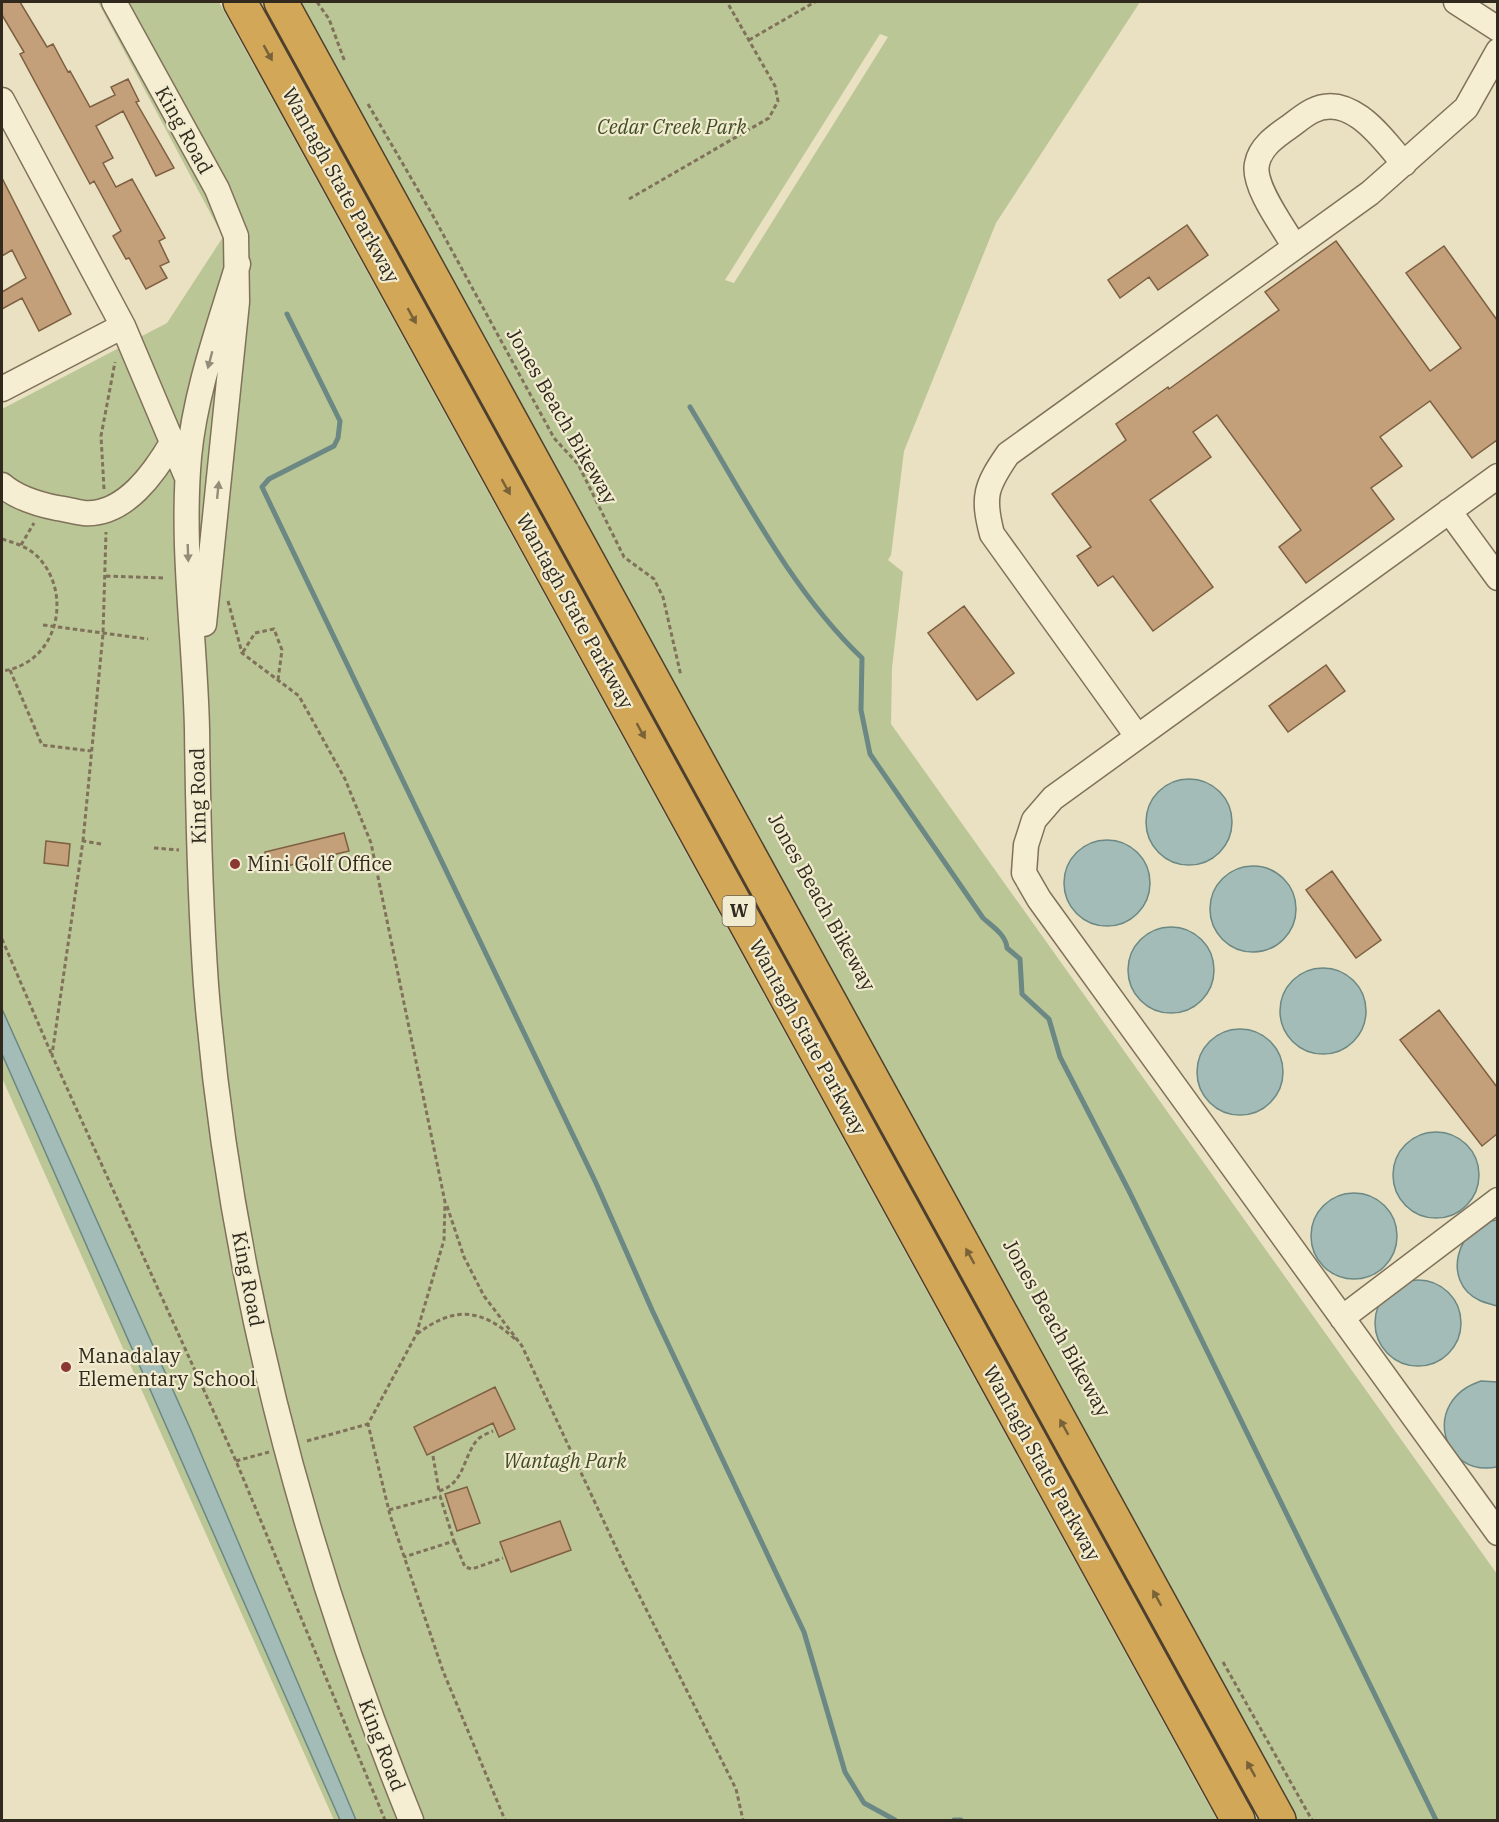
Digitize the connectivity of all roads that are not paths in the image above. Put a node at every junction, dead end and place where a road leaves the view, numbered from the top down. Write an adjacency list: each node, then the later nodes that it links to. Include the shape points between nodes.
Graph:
1 (114, 2): 10 (street, King Road, via 226,207 236,236)
2 (240, 2): 25 (highway, Wantagh State Parkway / W, one-way to 25)
3 (281, 2): 26 (highway, Wantagh State Parkway / W, one-way to 3)
4 (1456, 2): 5 (street)
5 (1497, 29)
6 (1497, 51): 8 (street, via 1466,108)
7 (2, 100): 11 (street)
8 (1404, 164): 9 (street); 9 (street, via 1375,130 1352,112 1333,107 1313,110 1276,136 1264,148 1256,165 1260,186)
9 (1295, 247): 20 (street, via 1008,454 992,477 985,507 992,534)
10 (238, 264): 15 (street, King Road, one-way to 15, via 194,425); 19 (street, King Road, one-way to 10)
11 (123, 326): 12 (street); 13 (street)
12 (2, 389)
13 (173, 441): 15 (street); 16 (street, via 137,490 107,509 86,513 43,505)
14 (1497, 476): 17 (street)
15 (188, 480): 19 (street, King Road, one-way to 19, via 188,563)
16 (2, 485)
17 (1449, 511): 18 (street); 20 (street)
18 (1497, 578)
19 (197, 716): 24 (street, King Road, via 207,986 238,1233 285,1448 318,1564)
20 (1137, 736): 22 (street, via 1053,798 1034,820 1026,844 1024,873 1046,909)
21 (1497, 1200): 22 (street)
22 (1342, 1318): 23 (street)
23 (1497, 1533)
24 (411, 1821)
25 (1238, 1821)
26 (1279, 1821)

